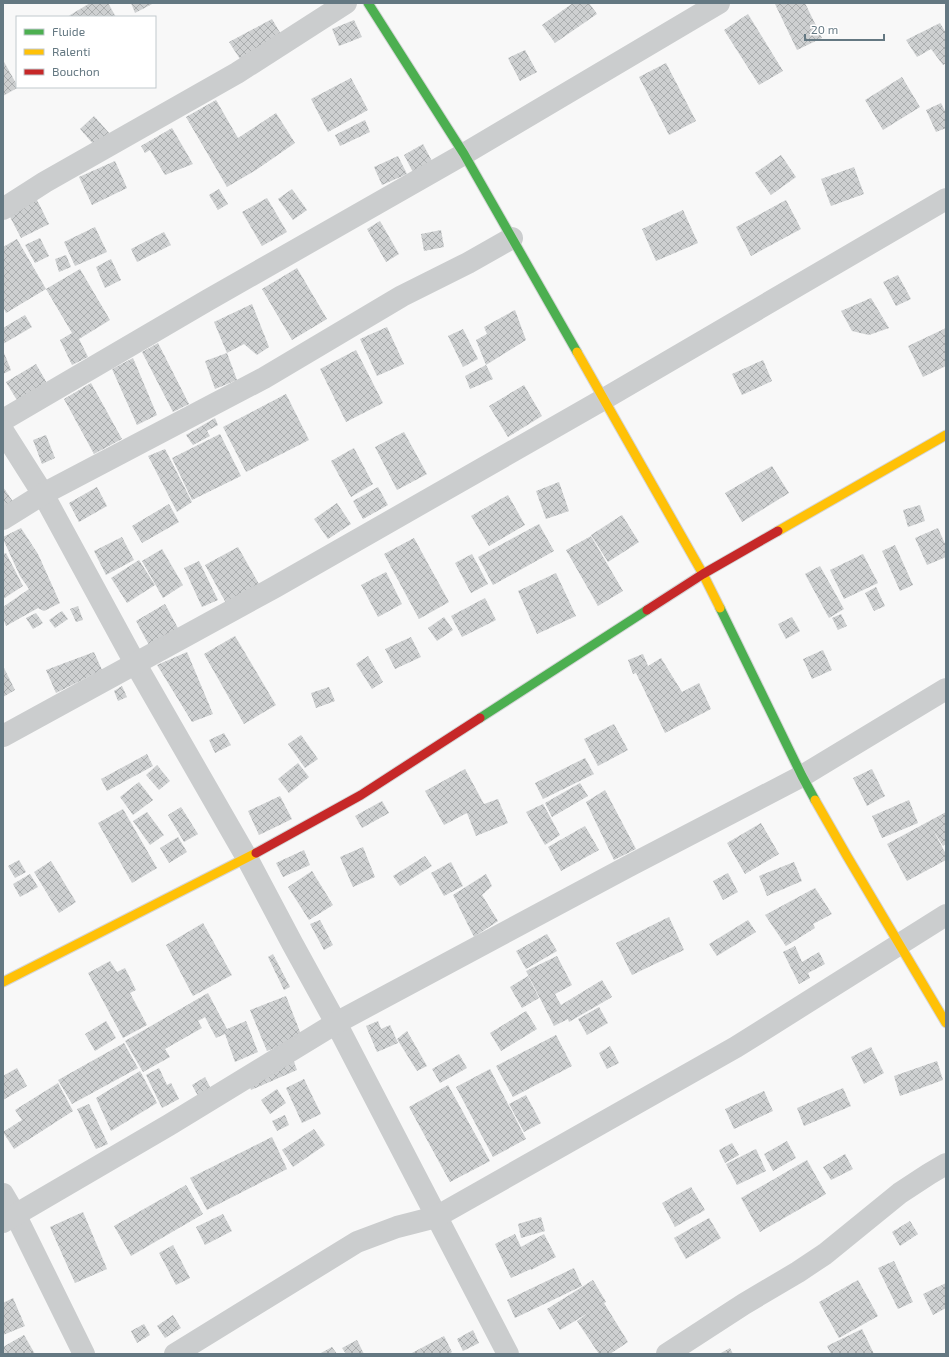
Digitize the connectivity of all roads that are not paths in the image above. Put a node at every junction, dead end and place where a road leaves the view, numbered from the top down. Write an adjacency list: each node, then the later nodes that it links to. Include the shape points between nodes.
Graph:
1 (346, 3): 6 (street, via 237,73 45,182)
2 (368, 3): 4 (street)
3 (719, 3): 4 (street)
4 (464, 154): 7 (street); 9 (street)
5 (946, 199): 8 (street)
6 (3, 209)
7 (512, 238): 8 (street); 12 (street, via 402,296 264,378)
8 (604, 399): 14 (street); 15 (street, via 275,587)
9 (3, 420)
10 (3, 431): 12 (street)
11 (946, 435): 14 (street)
12 (43, 494): 13 (street); 15 (street)
13 (3, 519)
14 (703, 574): 18 (street); 19 (street, via 361,795)
15 (135, 663): 17 (street); 19 (street)
16 (946, 689): 18 (street)
17 (3, 736)
18 (802, 776): 21 (street); 23 (street)
19 (247, 858): 22 (street); 23 (street)
20 (946, 915): 21 (street)
21 (899, 943): 24 (street); 27 (street, via 736,1047)
22 (3, 982)
23 (336, 1023): 27 (street); 28 (street)
24 (946, 1023)
25 (946, 1164): 32 (street, via 900,1193 804,1269)
26 (3, 1194): 28 (street)
27 (436, 1217): 30 (street, via 397,1227 357,1242); 31 (street)
28 (9, 1219): 29 (street)
29 (84, 1354)
30 (175, 1354)
31 (508, 1354)
32 (666, 1354)

